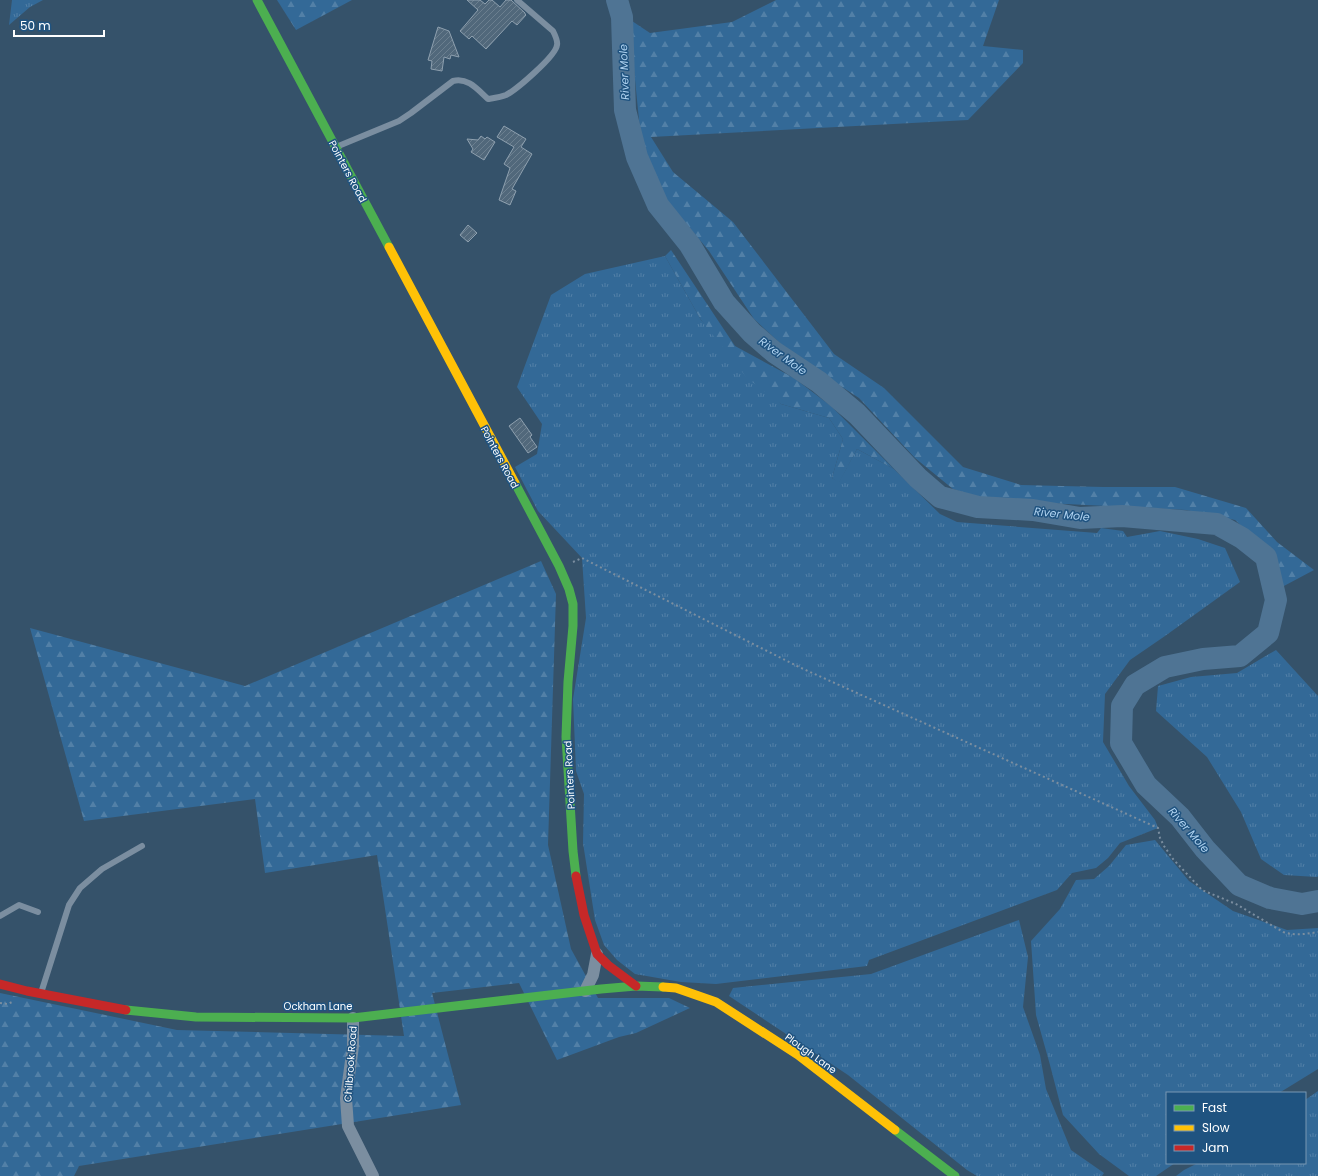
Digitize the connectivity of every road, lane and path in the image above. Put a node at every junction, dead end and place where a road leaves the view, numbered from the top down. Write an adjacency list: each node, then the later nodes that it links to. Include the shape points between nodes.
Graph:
1 (257, 0): 3 (street, Pointers Road)
2 (517, 0): 3 (lane, via 553,31 557,45 553,55 527,79 507,95 488,99 471,84 453,81 399,121)
3 (336, 147): 4 (street, Pointers Road)
4 (559, 566): 8 (path, via 582,558 799,667 1158,828 1160,838 1173,859 1202,890 1236,904 1284,932); 9 (street, Pointers Road, via 569,589 572,604 566,737 573,851 584,915)
5 (142, 846): 13 (lane, via 102,869 80,888 69,905)
6 (38, 912): 7 (lane, via 19,905)
7 (0, 916)
8 (1318, 932)
9 (597, 954): 11 (street, Pointers Road); 12 (street, Pointers Road, via 593,975)
10 (0, 984): 13 (street, Ockham Lane)
11 (636, 986): 12 (street, Ockham Lane); 16 (street, Plough Lane, via 676,988 716,1002 798,1055)
12 (585, 991): 14 (street, Ockham Lane)
13 (41, 993): 14 (street, Ockham Lane, via 145,1013 196,1017)
14 (353, 1018): 15 (street, Chilbrook Road, via 353,1046 346,1098 348,1126)
15 (373, 1176)
16 (955, 1176)

